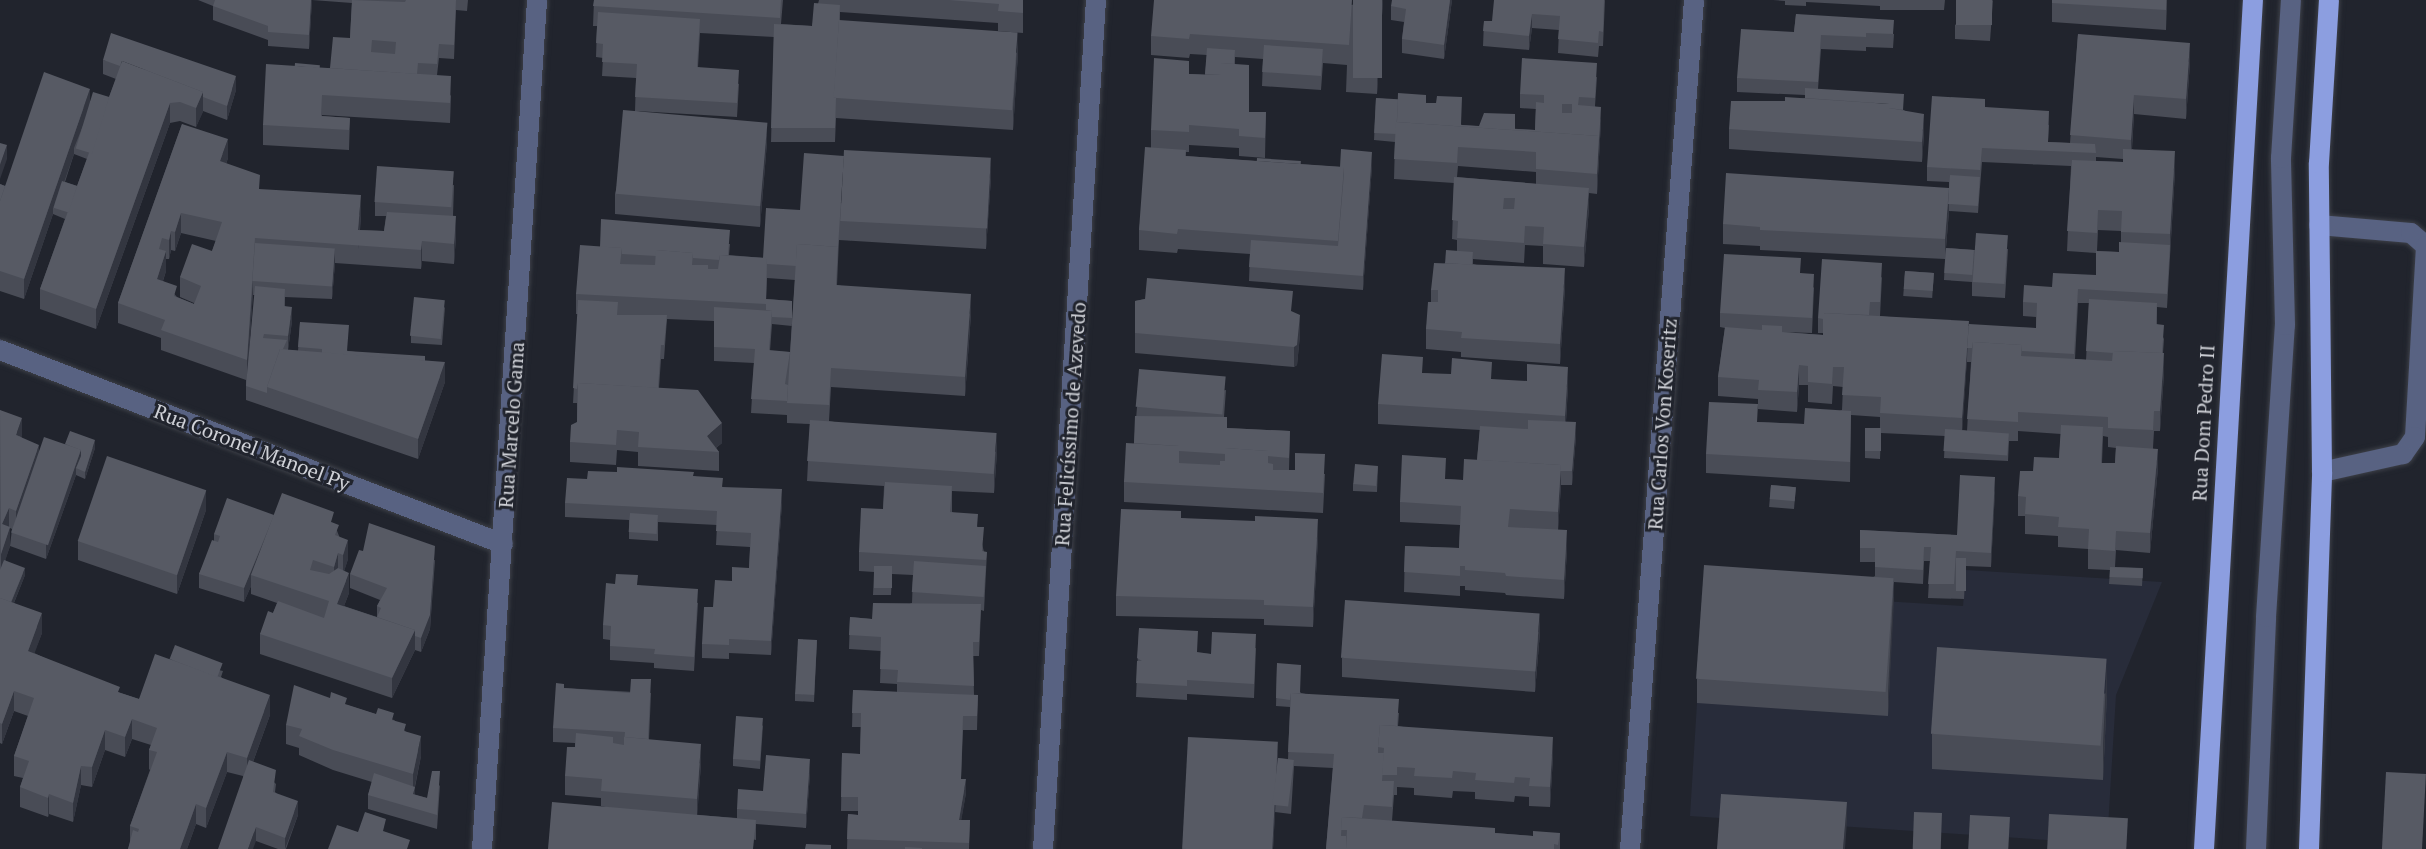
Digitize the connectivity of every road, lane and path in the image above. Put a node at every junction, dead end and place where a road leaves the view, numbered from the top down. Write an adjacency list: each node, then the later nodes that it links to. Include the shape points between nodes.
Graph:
1 (537, 0): 10 (street, Rua Marcelo Gama)
2 (1096, 0): 12 (street, Rua Felicíssimo de Azevedo)
3 (1694, 0): 13 (street, Rua Carlos Von Koseritz)
4 (2253, 0): 14 (main road, Rua Dom Pedro II)
5 (2291, 0): 15 (street, via 2281,158 2285,325)
6 (2329, 0): 7 (main road)
7 (2319, 225): 9 (main road); 9 (street, via 2411,233 2426,246 2415,437 2403,454)
8 (0, 350): 10 (street, Rua Coronel Manoel Py)
9 (2322, 472): 16 (main road)
10 (503, 544): 11 (street, Rua Marcelo Gama)
11 (482, 849)
12 (1043, 849)
13 (1630, 849)
14 (2204, 849)
15 (2256, 849)
16 (2309, 849)

